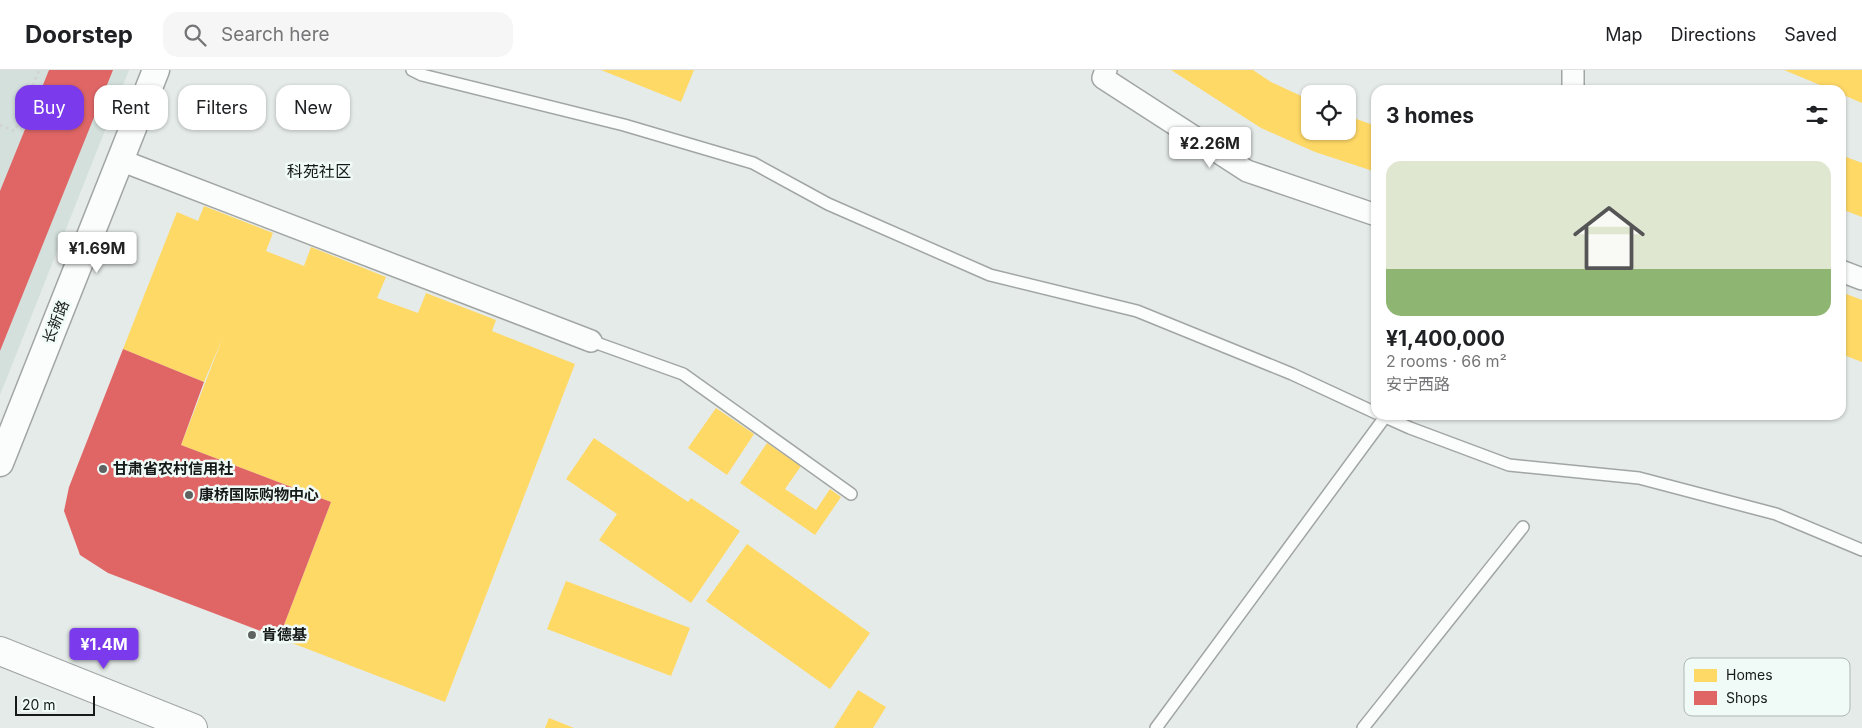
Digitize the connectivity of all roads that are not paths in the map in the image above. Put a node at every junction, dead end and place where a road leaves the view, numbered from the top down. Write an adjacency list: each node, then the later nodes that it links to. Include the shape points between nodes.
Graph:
1 (156, 70): 6 (street, 长新路)
2 (412, 70): 11 (lane, via 624,124 753,163 828,204 990,275 1137,311 1292,374)
3 (1106, 70): 7 (street, via 1102,78 1247,171)
4 (1573, 70): 5 (street)
5 (1573, 85)
6 (120, 160): 10 (street); 14 (street, 长新路)
7 (1371, 213)
8 (1846, 273): 9 (street)
9 (1862, 279)
10 (591, 341): 15 (lane, via 682,374)
11 (1371, 410)
12 (1377, 420): 20 (lane)
13 (1392, 420): 17 (lane, via 1509,464 1639,478 1776,514)
14 (0, 462)
15 (852, 494)
16 (1523, 527): 21 (lane)
17 (1862, 550)
18 (0, 651): 19 (main road)
19 (192, 728)
20 (1156, 728)
21 (1363, 728)

